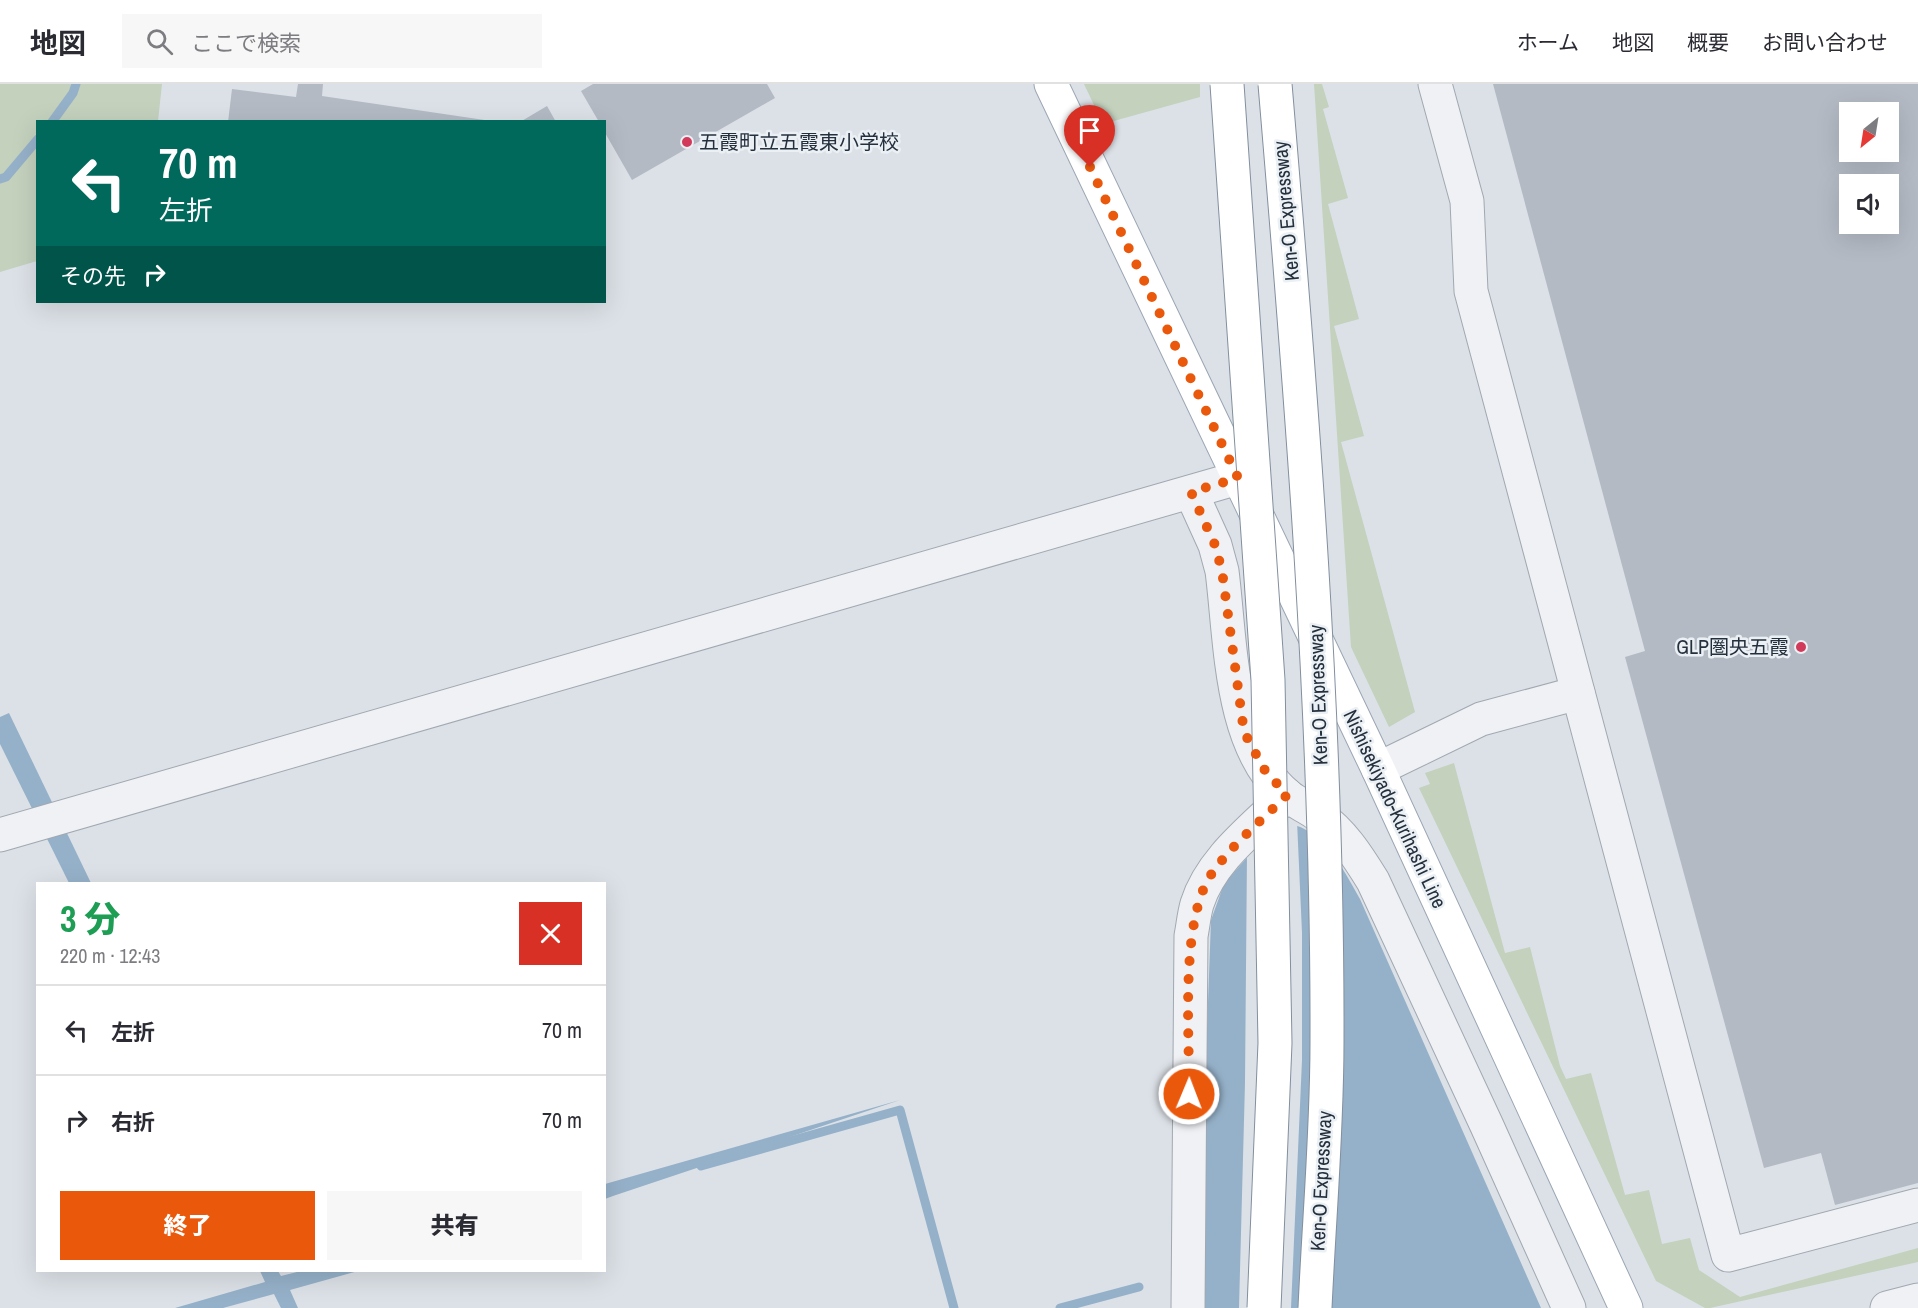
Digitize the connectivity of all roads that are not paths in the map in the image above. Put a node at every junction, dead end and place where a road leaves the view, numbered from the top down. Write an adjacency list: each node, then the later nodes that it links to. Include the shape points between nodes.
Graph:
1 (1051, 84): 5 (main road, Nishisekiyado-Kurihashi Line)
2 (1227, 84): 14 (main road, bridge, via 1268,680 1275,1043)
3 (1275, 84): 15 (main road, Ken-O Expressway, bridge, via 1319,678 1327,1045)
4 (1435, 84): 7 (street, via 1467,201 1471,291)
5 (1238, 478): 6 (street); 8 (main road, Nishisekiyado-Kurihashi Line)
6 (1191, 492): 9 (street, via 1222,571 1244,732 1264,769); 10 (street)
7 (1578, 693): 8 (street, via 1481,719); 11 (street, via 1728,1255)
8 (1378, 769): 17 (main road, Nishisekiyado-Kurihashi Line)
9 (1287, 795): 13 (street, via 1212,873 1197,903 1191,936); 16 (street, via 1336,828 1373,881)
10 (14, 831)
11 (1918, 1205)
12 (1918, 1300): 18 (street)
13 (1188, 1308)
14 (1264, 1308)
15 (1315, 1308)
16 (1569, 1308)
17 (1626, 1308)
18 (1887, 1308)

